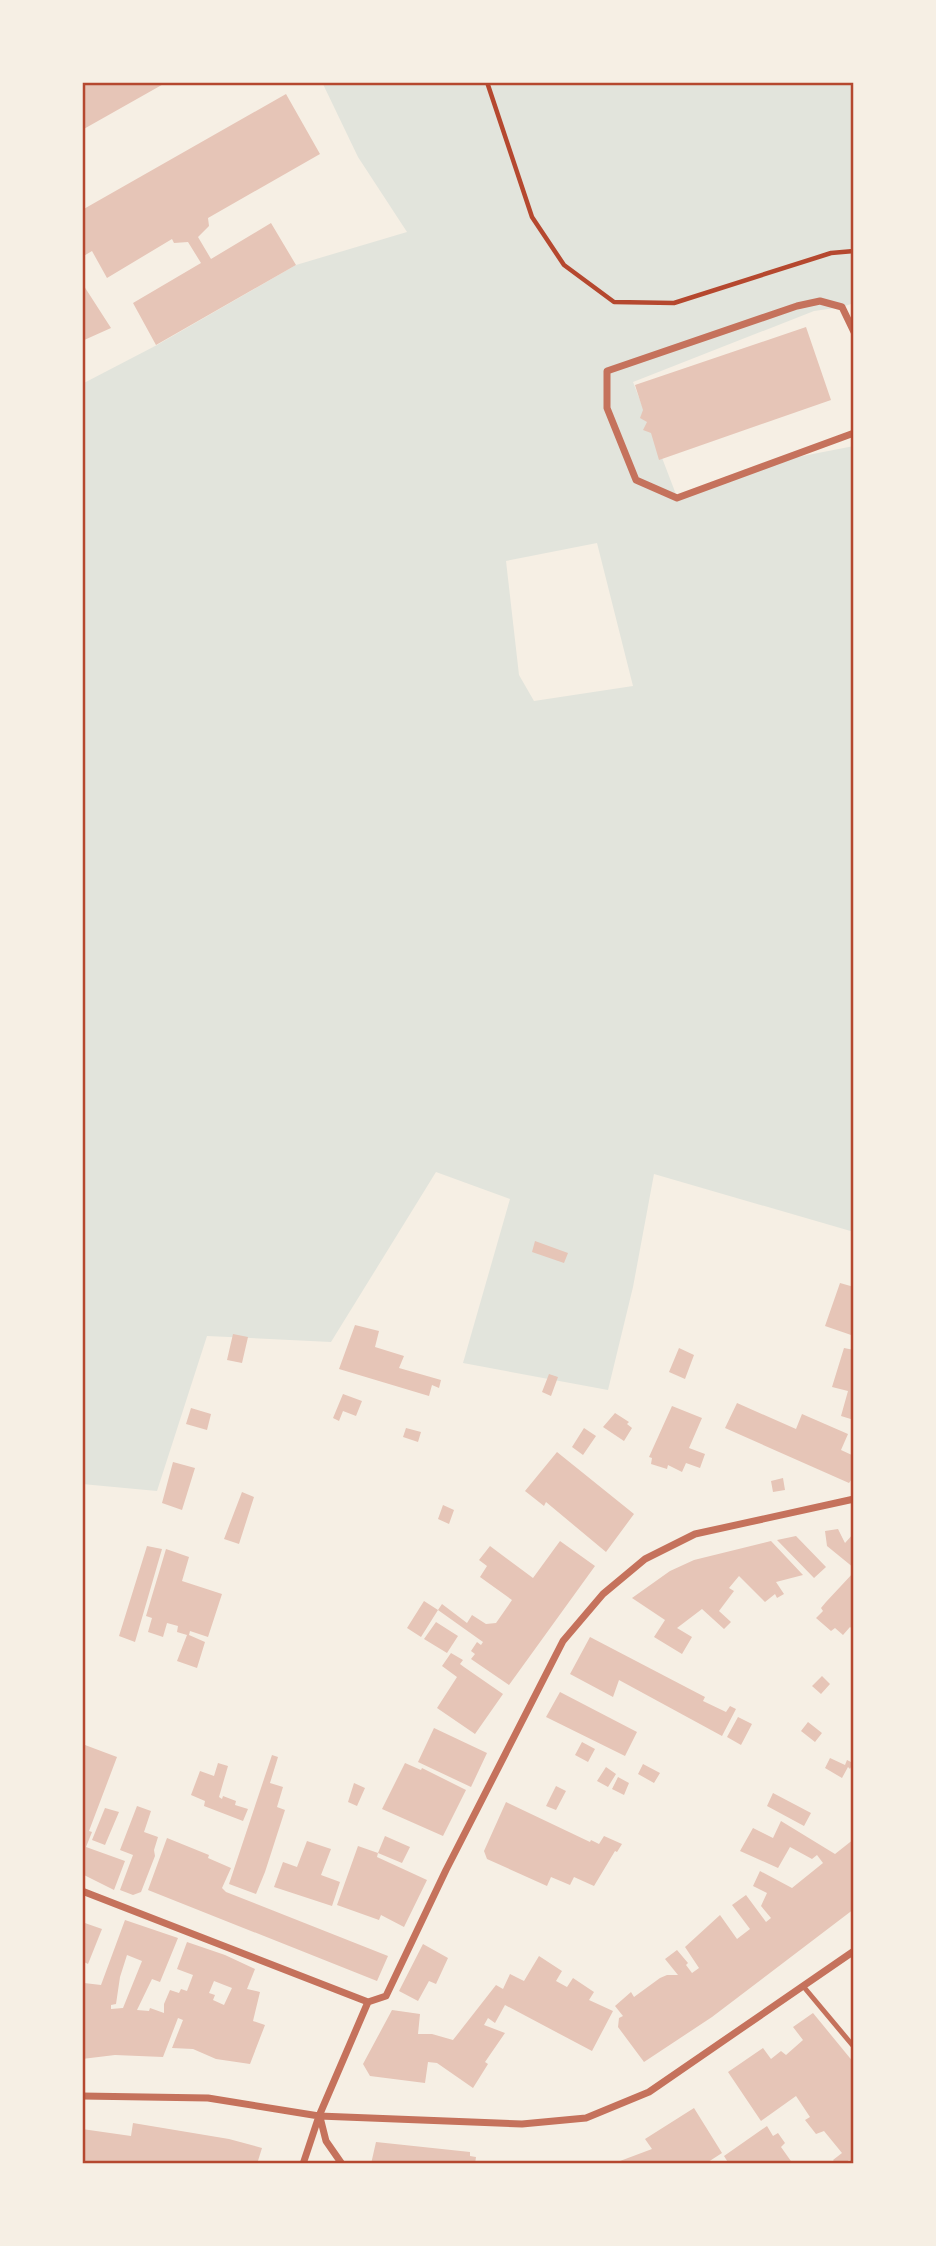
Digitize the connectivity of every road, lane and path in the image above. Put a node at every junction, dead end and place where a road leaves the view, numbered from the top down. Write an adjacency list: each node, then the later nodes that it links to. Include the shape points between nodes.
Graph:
1 (487, 82): 2 (path, via 532,218 564,265 614,302 674,303 831,253)
2 (854, 251)
3 (854, 332): 4 (street, via 842,307 820,301 607,371 607,408 636,481 677,498)
4 (854, 433)
5 (854, 1499): 9 (street, via 695,1534 645,1559 603,1594 563,1641 386,1996)
6 (82, 1891): 9 (street)
7 (854, 1951): 8 (street)
8 (803, 1986): 10 (lane); 12 (street, via 649,2092 586,2118 522,2124)
9 (368, 2002): 12 (street)
10 (854, 2048)
11 (82, 2096): 12 (street, via 208,2098)
12 (319, 2116): 13 (street); 14 (street, via 326,2141)
13 (303, 2164)
14 (342, 2164)

